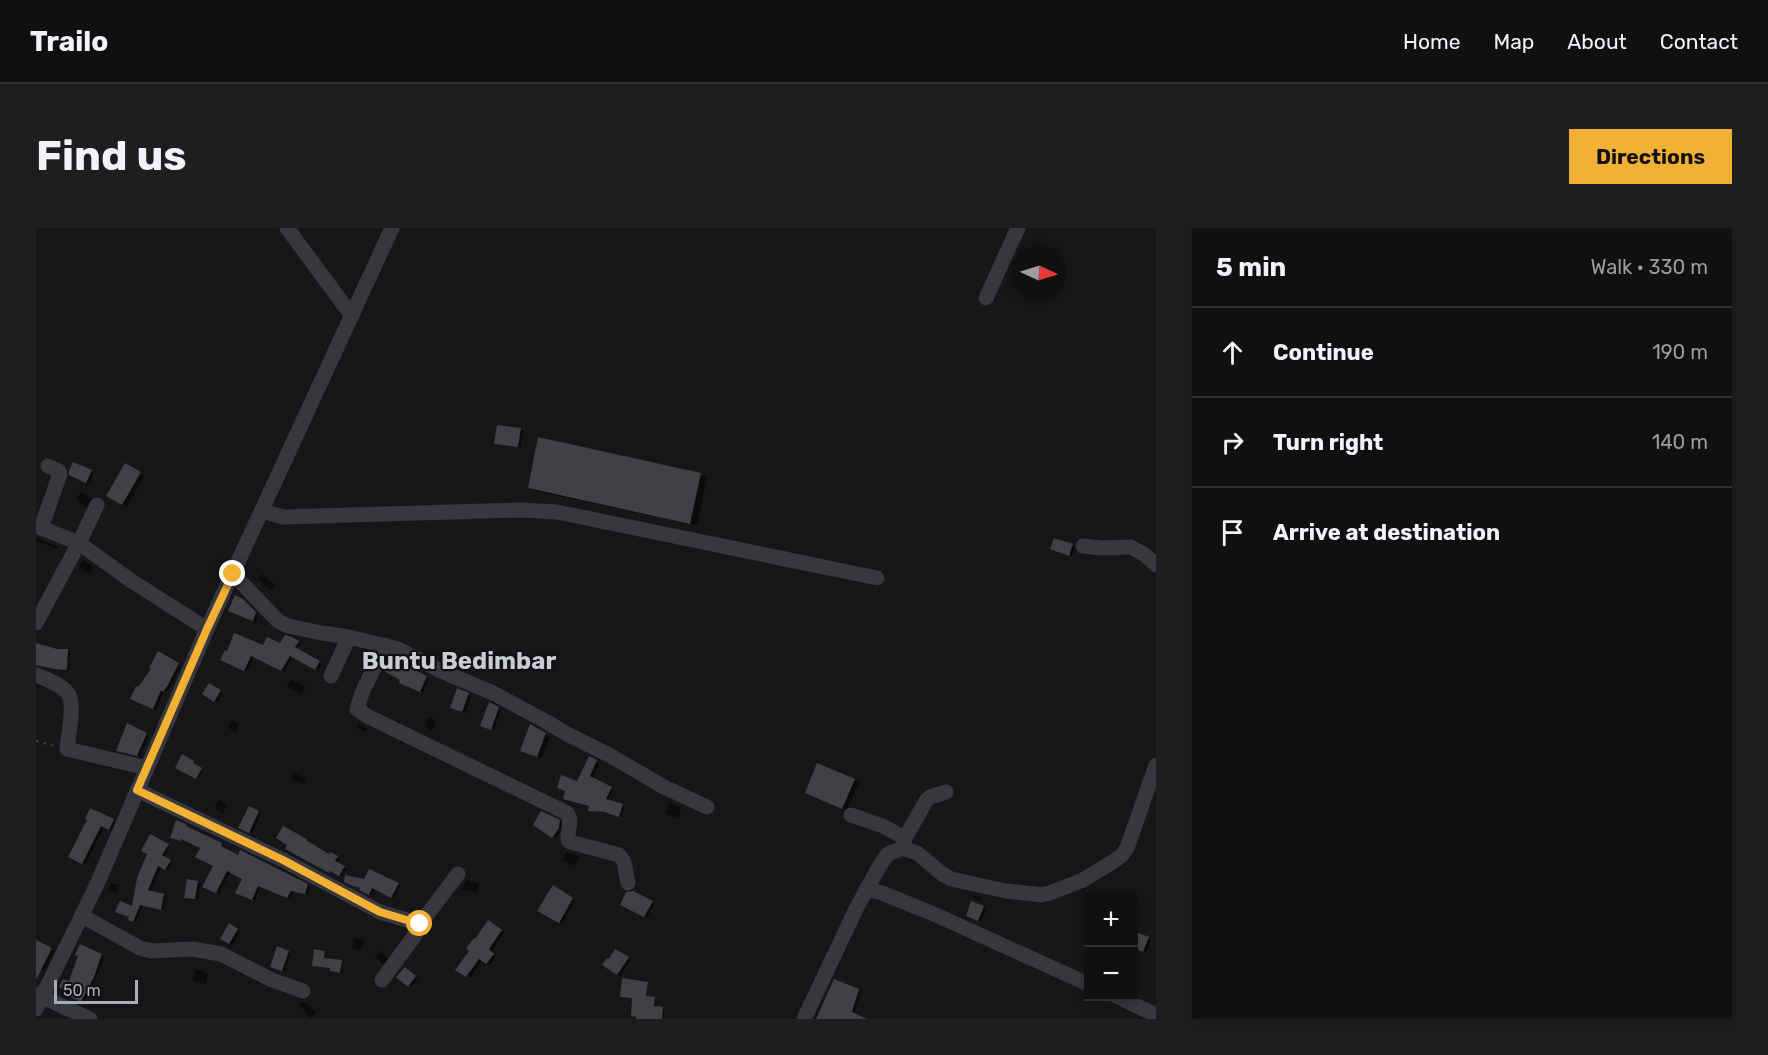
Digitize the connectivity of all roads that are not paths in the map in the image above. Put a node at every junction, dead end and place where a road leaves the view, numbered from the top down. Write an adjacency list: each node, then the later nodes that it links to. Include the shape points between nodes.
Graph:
1 (287, 228): 5 (street)
2 (392, 228): 5 (street)
3 (1018, 228): 4 (street)
4 (986, 298)
5 (355, 308): 8 (street)
6 (48, 466): 9 (street, via 60,474)
7 (97, 505): 10 (street)
8 (262, 511): 13 (street); 14 (street, via 283,517 557,512)
9 (39, 527): 10 (street)
10 (79, 543): 15 (street); 16 (street)
11 (1083, 546): 12 (street, via 1134,547)
12 (1156, 565)
13 (233, 574): 16 (street); 17 (street, via 278,621)
14 (877, 578)
15 (36, 623)
16 (207, 629): 22 (street)
17 (349, 637): 18 (street); 20 (street)
18 (385, 645): 25 (street, via 493,693 664,788); 29 (street, via 357,709 567,813 568,840 619,855)
19 (36, 675): 22 (street, via 68,694 71,706 67,749)
20 (331, 676)
21 (1156, 765): 27 (street, via 1122,855 1083,880 1050,893 1006,891 951,879)
22 (147, 768): 23 (street)
23 (137, 790): 31 (street); 32 (street, via 380,912)
24 (946, 792): 27 (street, via 926,801)
25 (707, 807)
26 (851, 815): 27 (street, via 883,826)
27 (904, 843): 30 (street, via 888,854)
28 (458, 874): 32 (street)
29 (628, 883)
30 (866, 889): 34 (street, via 936,915); 40 (street)
31 (82, 915): 35 (street, via 140,948 221,954); 36 (street)
32 (420, 924): 33 (street)
33 (382, 980)
34 (1084, 982)
35 (303, 991)
36 (38, 1000): 39 (street)
37 (1127, 1001): 38 (street)
38 (1156, 1015)
39 (90, 1019)
40 (804, 1019)

